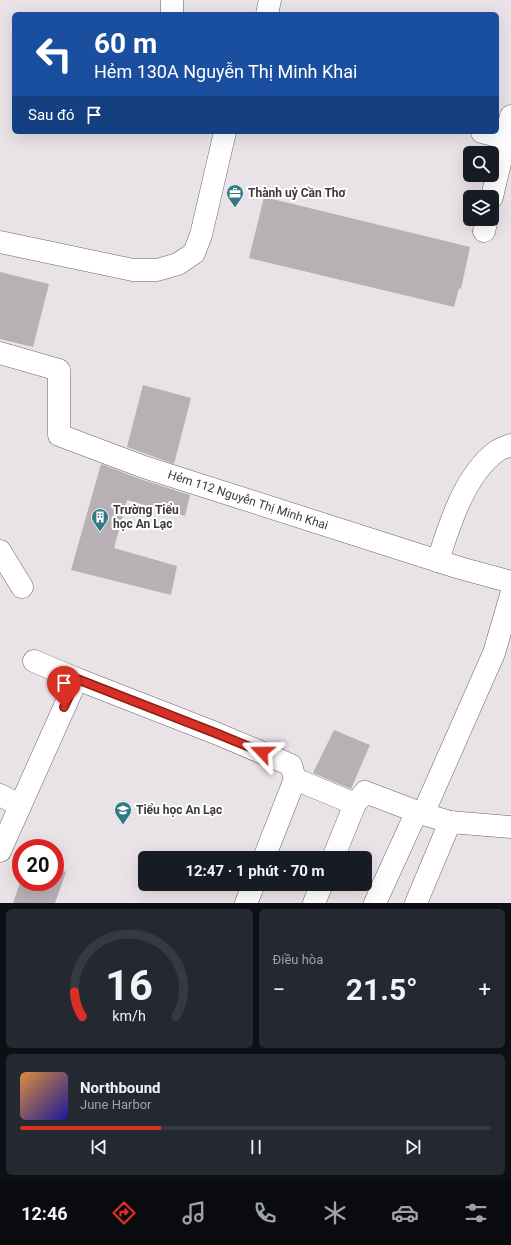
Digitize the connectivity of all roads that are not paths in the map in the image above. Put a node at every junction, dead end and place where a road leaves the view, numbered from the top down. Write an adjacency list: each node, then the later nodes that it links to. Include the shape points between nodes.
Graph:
1 (172, 0): 3 (street)
2 (270, 0): 4 (street)
3 (172, 12)
4 (267, 12)
5 (511, 116): 8 (street)
6 (225, 134): 10 (street, via 201,235 194,253 178,264 157,270 132,270)
7 (490, 134): 8 (street)
8 (506, 138): 9 (street)
9 (494, 190)
10 (0, 242)
11 (0, 353): 14 (street, Hẻm 112 Nguyễn Thị Minh Khai, via 59,370 59,435 144,467)
12 (511, 445): 14 (street, via 498,450 478,468 449,524)
13 (0, 551): 16 (street)
14 (438, 561): 15 (street, Hẻm 112 Nguyễn Thị Minh Khai)
15 (511, 582)
16 (22, 587)
17 (511, 595): 24 (street, via 494,653)
18 (34, 661): 19 (street)
19 (77, 679): 20 (street, via 290,765); 23 (street)
20 (295, 779): 22 (street); 28 (street)
21 (0, 795): 23 (street)
22 (355, 804): 24 (street, via 365,792); 29 (street)
23 (20, 806): 27 (street)
24 (420, 813): 25 (street); 34 (street)
25 (450, 822): 26 (street); 35 (street)
26 (511, 827)
27 (0, 851)
28 (267, 851)
29 (336, 851)
30 (251, 891): 32 (street)
31 (319, 891): 33 (street)
32 (246, 903)
33 (314, 903)
34 (375, 903)
35 (416, 903)

